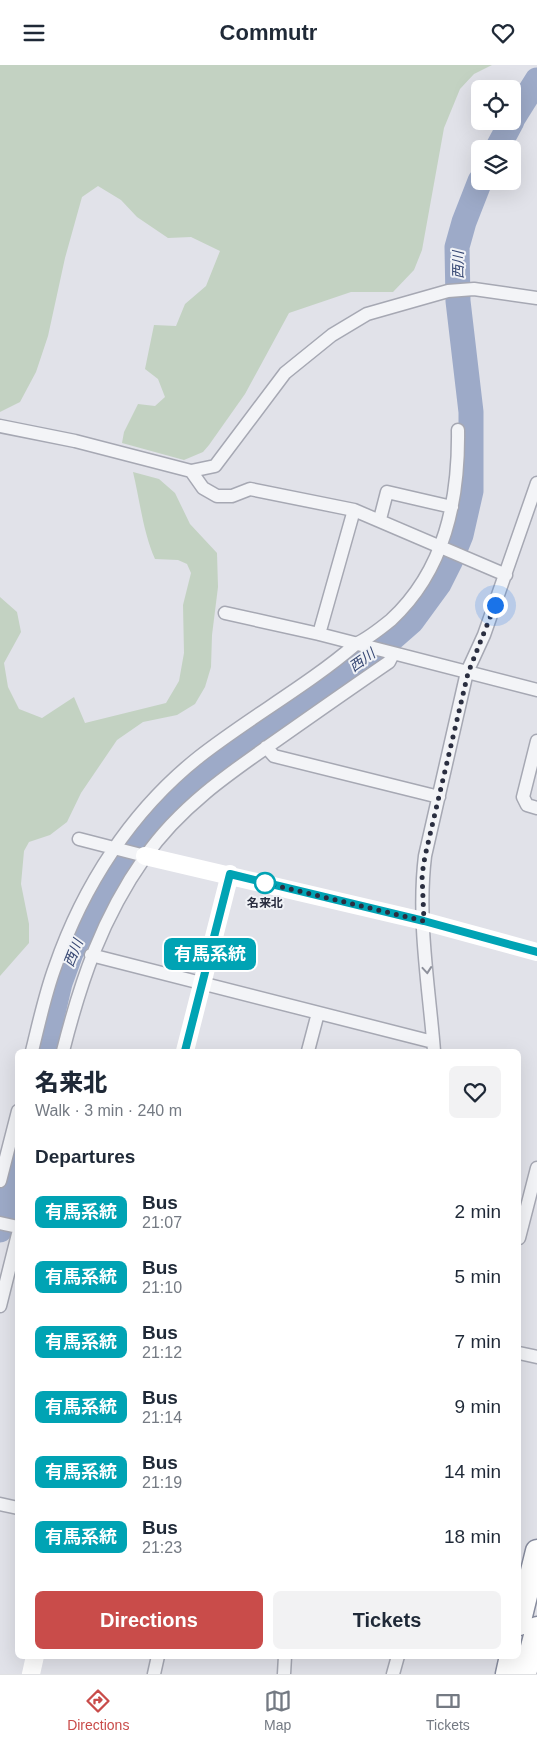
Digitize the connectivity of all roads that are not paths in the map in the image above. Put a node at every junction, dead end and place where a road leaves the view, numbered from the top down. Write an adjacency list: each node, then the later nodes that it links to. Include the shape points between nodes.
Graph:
1 (537, 298): 4 (street, via 474,289 448,291 367,314 332,335 285,373 216,466)
2 (0, 426): 4 (street)
3 (458, 429): 6 (street, via 458,464)
4 (191, 471): 7 (street, via 203,488 217,496 232,496 250,489)
5 (537, 483): 10 (street)
6 (452, 507): 8 (street, via 387,493); 9 (street)
7 (354, 510): 8 (street); 12 (street)
8 (380, 519): 9 (street)
9 (441, 546): 10 (street); 13 (street, via 416,592 400,611 378,631)
10 (506, 575): 15 (street)
11 (225, 613): 12 (street)
12 (318, 634): 13 (street)
13 (356, 644): 14 (street); 22 (street, via 199,757 137,818)
14 (393, 653): 15 (street); 18 (street, via 389,662)
15 (468, 673): 16 (street); 19 (street)
16 (537, 689)
17 (537, 741): 20 (street, via 523,797 527,805)
18 (266, 747): 19 (street, via 274,756); 23 (street, via 198,798)
19 (438, 797): 25 (street, via 424,866)
20 (537, 808)
21 (79, 839): 22 (street)
22 (114, 848): 23 (street); 31 (street, via 89,889 65,940 54,968)
23 (145, 856): 24 (street); 27 (street, via 116,903)
24 (230, 874): 25 (street); 28 (street)
25 (424, 921): 26 (street); 30 (street, one-way to 30)
26 (537, 952)
27 (91, 955): 28 (street); 32 (street)
28 (202, 984): 29 (street); 33 (street)
29 (318, 1013): 30 (street); 34 (street)
30 (433, 1047)
31 (33, 1049)
32 (64, 1049)
33 (186, 1049)
34 (309, 1049)
35 (15, 1123): 37 (street)
36 (537, 1168): 38 (street)
37 (0, 1181)
38 (523, 1205): 39 (street)
39 (521, 1222)
40 (0, 1223): 41 (street)
41 (15, 1226)
42 (15, 1247): 43 (street)
43 (0, 1306)
44 (521, 1353): 45 (street)
45 (537, 1357)
46 (0, 1504): 47 (street)
47 (15, 1507)
48 (537, 1551): 49 (highway)
49 (521, 1616)
50 (537, 1628): 51 (highway)
51 (521, 1651)
52 (521, 1656): 63 (highway)
53 (34, 1659): 58 (street)
54 (157, 1659): 59 (street)
55 (285, 1659): 60 (street)
56 (397, 1659): 61 (street)
57 (516, 1659): 62 (highway)
58 (31, 1674)
59 (154, 1674)
60 (284, 1674)
61 (393, 1674)
62 (506, 1674)
63 (525, 1674)

